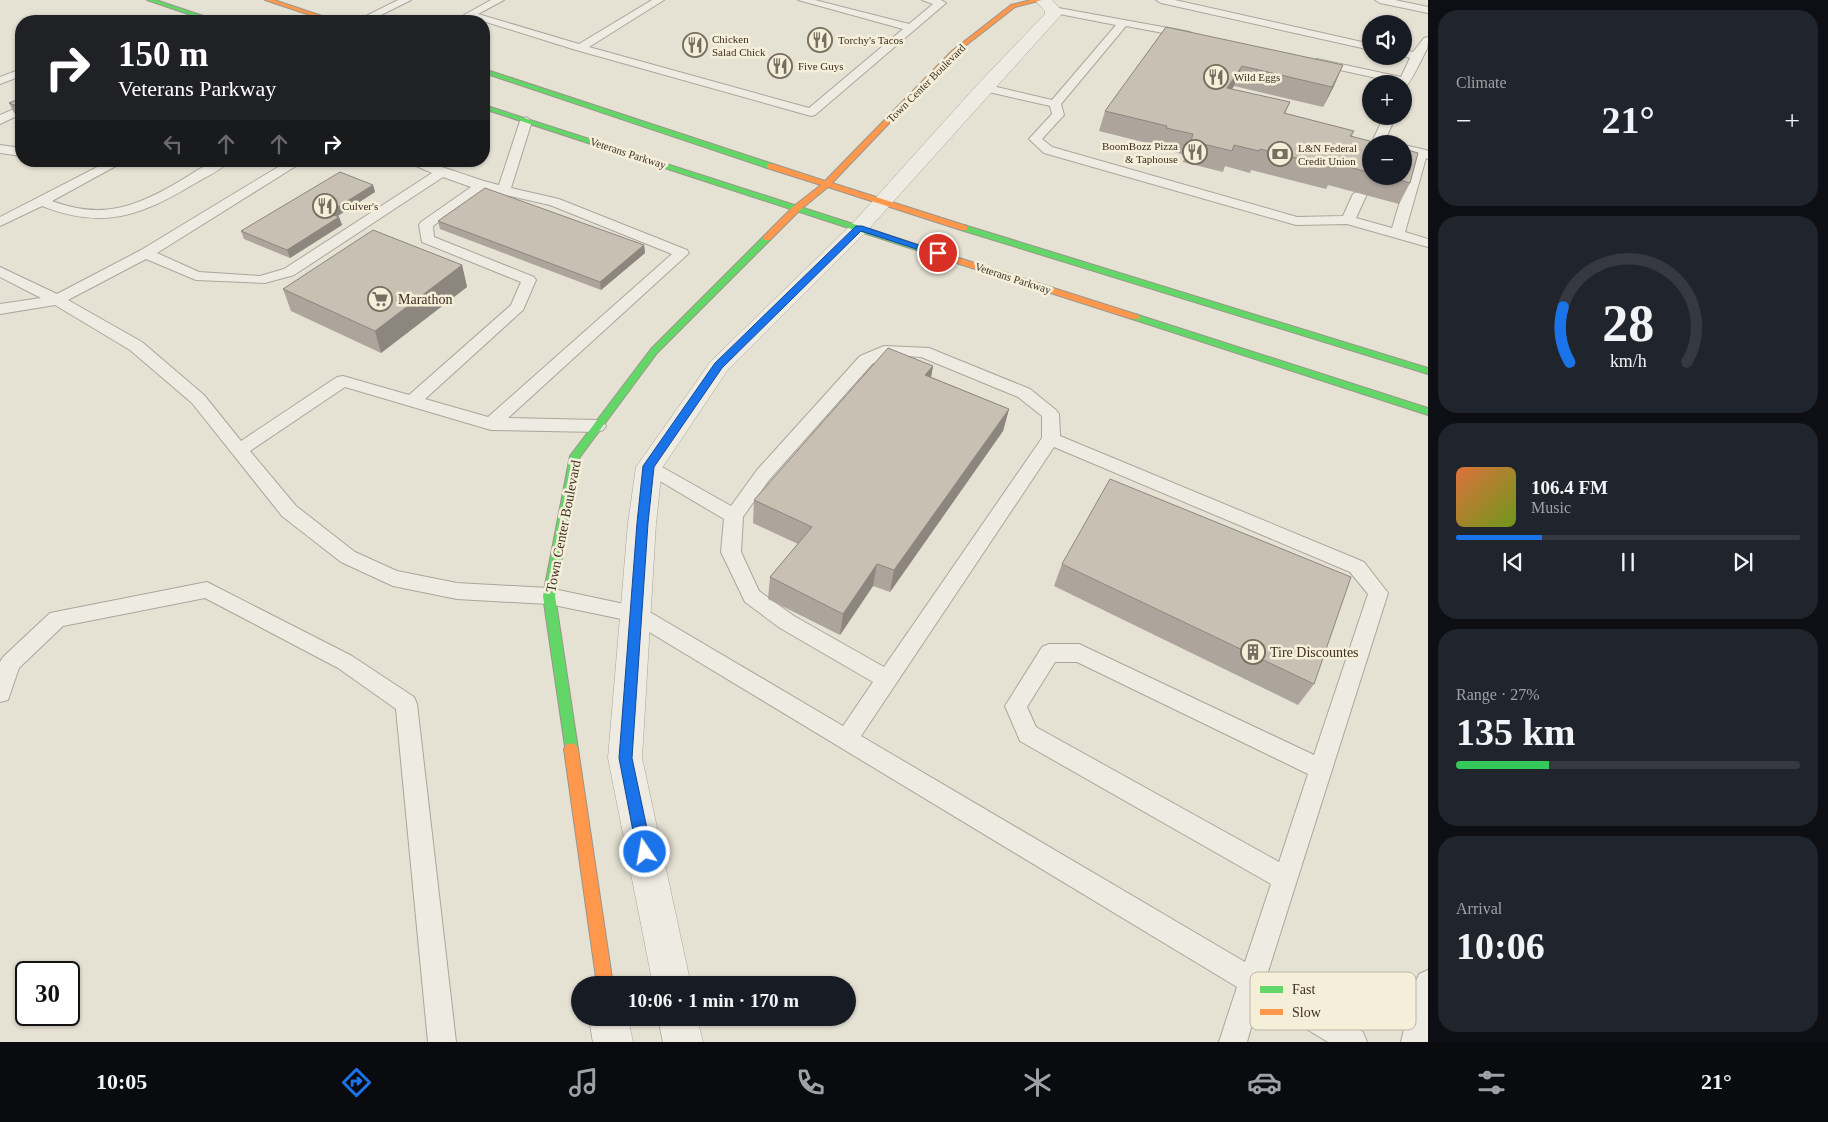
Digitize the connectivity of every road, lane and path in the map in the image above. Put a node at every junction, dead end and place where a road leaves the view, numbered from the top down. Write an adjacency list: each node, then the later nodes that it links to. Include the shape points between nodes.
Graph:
1 (150, 0): 13 (main road)
2 (268, 0): 14 (main road)
3 (406, 0): 15 (lane)
4 (480, 0): 16 (lane, via 466,7)
5 (499, 0): 16 (lane)
6 (659, 0): 23 (lane)
7 (803, 0): 19 (lane)
8 (927, 0): 19 (lane, via 941,3)
9 (1161, 0): 22 (lane)
10 (1380, 0): 12 (lane)
11 (1045, 3): 18 (lane); 32 (street, via 1053,15); 48 (main road, Town Center Boulevard, via 1013,6 954,52)
12 (1428, 10)
13 (196, 15)
14 (315, 15)
15 (374, 15)
16 (468, 15)
17 (490, 21): 23 (lane)
18 (1123, 22): 20 (lane); 33 (lane)
19 (912, 28): 23 (lane, via 812,112)
20 (1201, 37)
21 (1428, 40): 25 (lane)
22 (1362, 44)
23 (580, 48)
24 (1412, 55): 25 (lane)
25 (1416, 56): 30 (lane)
26 (1308, 60): 29 (lane)
27 (490, 73): 48 (main road)
28 (15, 75): 31 (lane)
29 (1373, 75)
30 (1407, 75)
31 (0, 81)
32 (984, 88): 33 (lane); 52 (street)
33 (1055, 104): 54 (lane, via 1058,115 1035,139 1048,150 1296,222)
34 (490, 109): 37 (main road, Veterans Parkway)
35 (15, 113): 36 (lane)
36 (0, 120)
37 (526, 120): 49 (lane); 53 (main road, Veterans Parkway)
38 (0, 150): 39 (lane)
39 (15, 151)
40 (1412, 151): 41 (lane)
41 (1425, 154): 57 (lane)
42 (107, 167): 51 (lane)
43 (213, 167): 51 (lane, via 120,214 86,216)
44 (288, 167): 59 (lane)
45 (428, 167): 46 (lane)
46 (442, 172): 47 (lane); 59 (lane, via 289,272 260,280 196,276)
47 (483, 185): 49 (lane); 64 (lane, via 426,225 428,239 530,280 518,307)
48 (826, 185): 52 (main road); 53 (main road, Town Center Boulevard)
49 (504, 190): 66 (lane, via 554,202 682,253)
50 (1360, 194): 54 (lane)
51 (41, 201): 55 (lane)
52 (881, 203): 56 (street); 63 (main road)
53 (797, 208): 56 (main road, Veterans Parkway); 67 (main road, Town Center Boulevard, via 654,351)
54 (1348, 220): 57 (lane)
55 (0, 222)
56 (859, 228): 65 (main road, Veterans Parkway); 70 (street, via 719,366)
57 (1397, 234): 58 (lane)
58 (1428, 243)
59 (146, 253): 61 (lane)
60 (0, 271): 61 (lane)
61 (58, 300): 62 (lane); 69 (lane, via 136,346 198,400)
62 (0, 309)
63 (1428, 371)
64 (412, 401): 66 (lane); 69 (lane, via 343,380)
65 (1428, 412)
66 (491, 424): 67 (lane)
67 (597, 426): 72 (main road, Town Center Boulevard, via 575,456)
68 (1051, 439): 71 (lane, via 1050,414 1024,393 923,352 890,350 866,360 763,475); 74 (lane); 77 (lane, via 1356,567 1378,593)
69 (240, 450): 72 (lane, via 289,511 348,557 393,578 456,591)
70 (649, 466): 71 (lane); 73 (street)
71 (734, 516): 74 (lane, via 731,552 752,596 787,622)
72 (549, 596): 73 (lane); 80 (main road, Town Center Boulevard)
73 (636, 614): 76 (lane); 81 (street, via 625,758)
74 (886, 679): 76 (lane)
75 (0, 693): 88 (lane, via 10,663 57,619 207,590 345,662 406,704)
76 (847, 738): 82 (lane)
77 (1320, 769): 78 (lane); 78 (lane, via 1079,653 1049,653 1016,706 1028,734)
78 (1284, 878): 79 (lane)
79 (1255, 972)
80 (604, 976)
81 (670, 976)
82 (1250, 980)
83 (1428, 983): 93 (lane)
84 (1250, 987): 91 (lane)
85 (610, 1026): 89 (street)
86 (680, 1026): 90 (street)
87 (1333, 1030): 92 (lane)
88 (442, 1042)
89 (613, 1042)
90 (683, 1042)
91 (1232, 1042)
92 (1353, 1042)
93 (1415, 1042)

